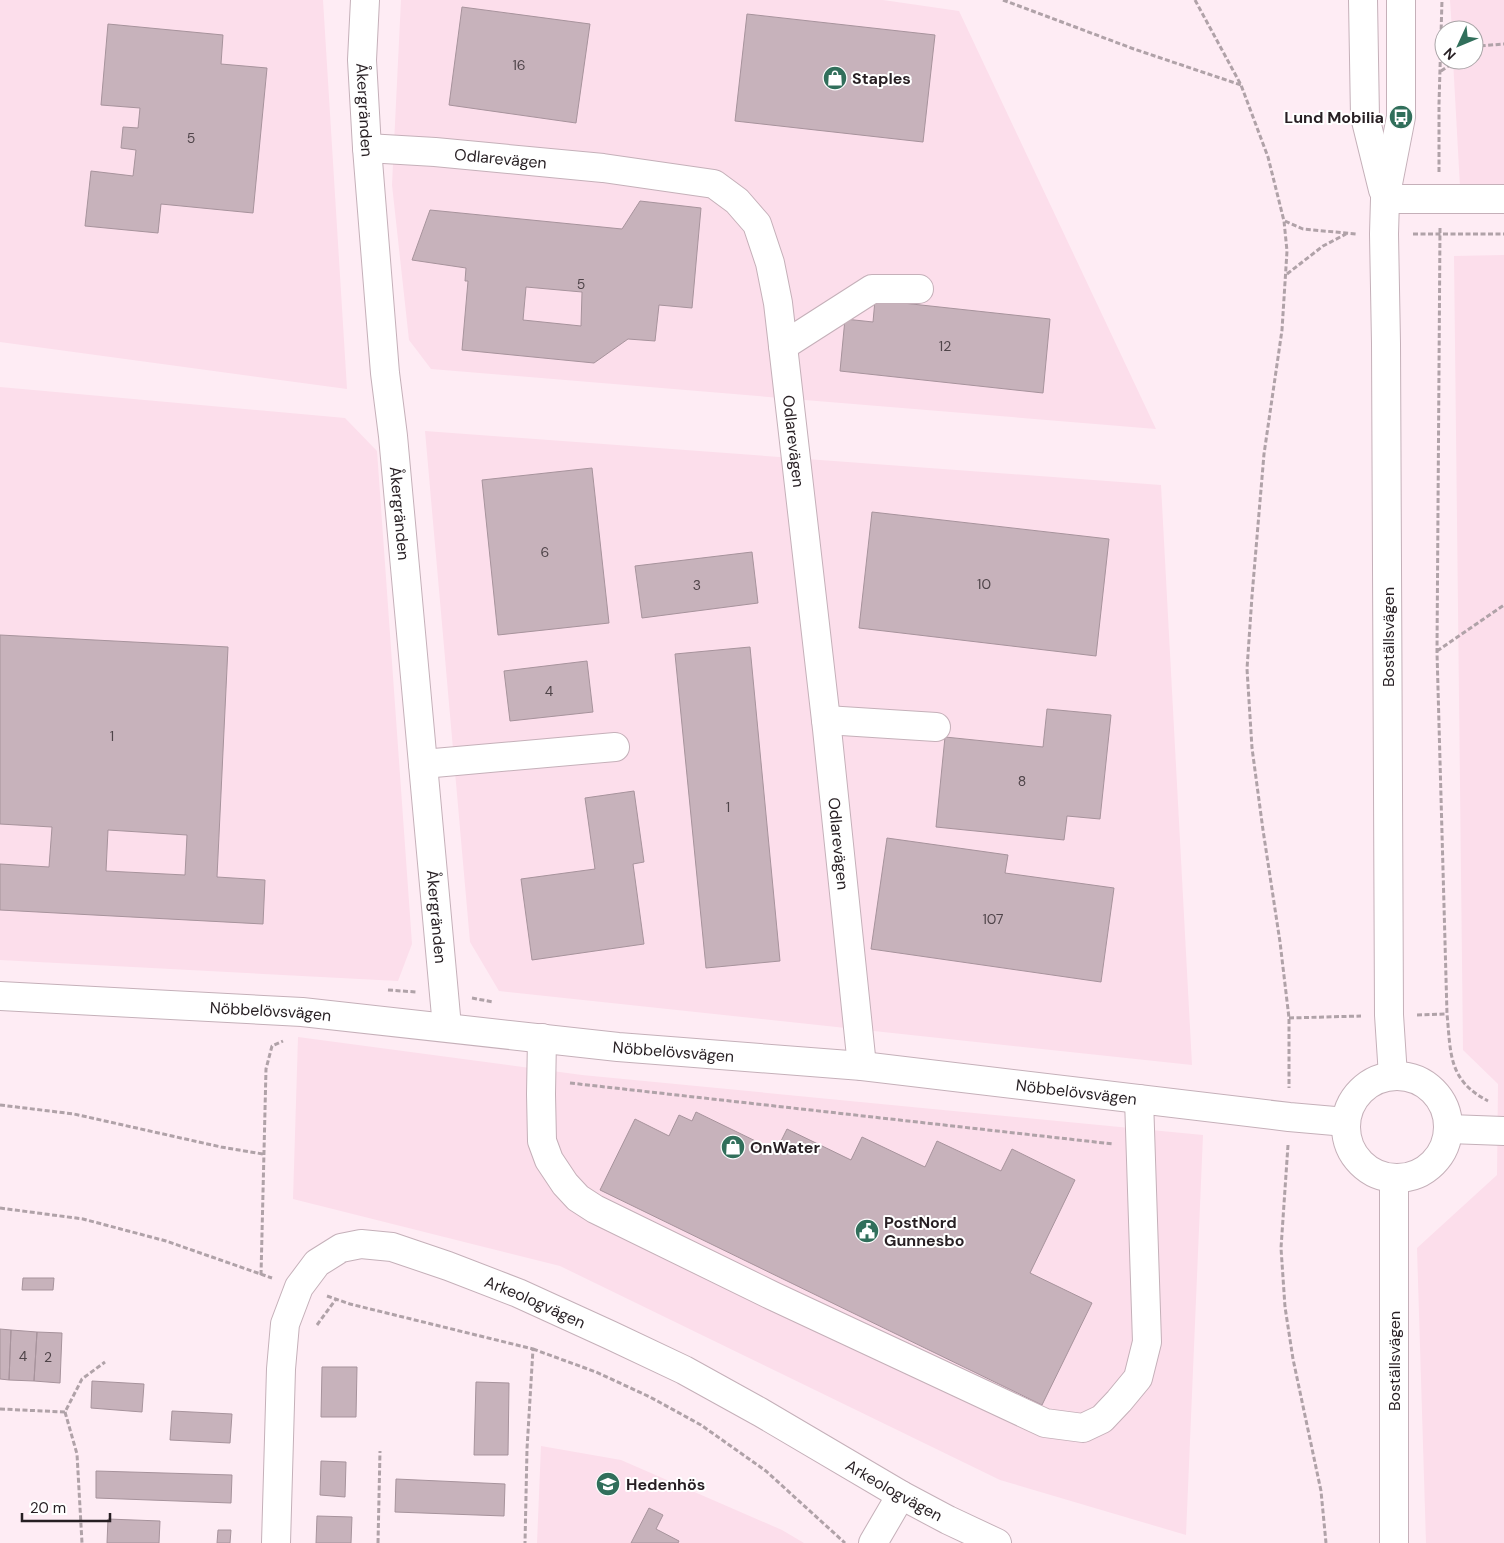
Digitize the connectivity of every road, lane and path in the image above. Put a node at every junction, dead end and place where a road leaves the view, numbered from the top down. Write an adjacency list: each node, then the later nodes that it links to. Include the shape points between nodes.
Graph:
1 (365, 0): 12 (street, Åkergränden, via 362,60)
2 (1003, 0): 10 (path)
3 (1195, 0): 10 (path)
4 (1363, 0): 13 (street, Boställsvägen, via 1365,117)
5 (1401, 0): 13 (street, Boställsvägen, via 1402,117)
6 (1442, 0): 9 (path)
7 (1504, 44): 8 (path)
8 (1484, 46)
9 (1440, 71): 11 (path)
10 (1242, 85): 15 (path, via 1268,157)
11 (1439, 104)
12 (367, 148): 19 (street, Odlarevägen, via 603,168 714,184 737,201 757,224 770,263); 25 (street, Åkergränden)
13 (1385, 199): 14 (street); 31 (street, Boställsvägen, via 1389,1015)
14 (1504, 199)
15 (1284, 220): 17 (path); 17 (path, via 1303,229 1347,234 1323,246)
16 (1504, 234): 21 (path, via 1440,234)
17 (1287, 274): 36 (path, via 1264,454 1247,669 1252,748 1289,1018)
18 (919, 289): 19 (street, via 872,289)
19 (783, 346): 22 (street, Odlarevägen)
20 (1504, 605): 21 (path)
21 (1437, 652): 34 (path, via 1446,1014 1451,1054 1462,1082 1474,1094)
22 (826, 720): 23 (street); 30 (street, Odlarevägen)
23 (936, 727)
24 (615, 748): 25 (street)
25 (423, 764): 27 (street, Åkergränden)
26 (0, 996): 27 (street, Nöbbelövsvägen, via 267,1010)
27 (447, 1027): 28 (street, Nöbbelövsvägen)
28 (542, 1038): 30 (street, Nöbbelövsvägen); 32 (street)
29 (288, 1039): 41 (path, via 272,1046 266,1069)
30 (862, 1066): 33 (street, Nöbbelövsvägen)
31 (1393, 1076): 37 (street, via 1373,1081 1359,1092 1350,1105); 38 (street, via 1410,1077 1433,1090 1448,1116)
32 (541, 1079): 40 (path); 40 (street, via 542,1141 549,1160 578,1198 764,1291 1045,1423 1083,1428 1102,1419 1138,1378 1147,1342)
33 (1139, 1099): 36 (street, Nöbbelövsvägen); 40 (street)
34 (1496, 1102)
35 (0, 1105): 41 (path, via 74,1114)
36 (1289, 1117): 37 (street, Nöbbelövsvägen); 59 (path, via 1283,1284 1293,1359 1321,1491)
37 (1346, 1122): 42 (street, via 1349,1146 1360,1162 1372,1172)
38 (1449, 1129): 39 (street); 42 (street, via 1439,1157 1426,1170 1412,1177)
39 (1504, 1131)
40 (1141, 1147)
41 (263, 1154): 44 (path)
42 (1394, 1179): 60 (street, Boställsvägen)
43 (0, 1208): 44 (path, via 84,1219 166,1241)
44 (261, 1275): 45 (path)
45 (299, 1287): 46 (path, via 350,1304); 51 (street, Arkeologvägen, via 317,1263 341,1248 361,1244 392,1247 448,1266 518,1293 684,1370); 53 (street, Arkeologvägen, via 285,1324)
46 (534, 1349): 55 (path); 56 (path, via 596,1372 701,1425 766,1471)
47 (105, 1362): 49 (path, via 82,1379)
48 (0, 1409): 49 (path)
49 (65, 1412): 52 (path, via 77,1454)
50 (380, 1450): 54 (path)
51 (900, 1495): 57 (street); 58 (street, Arkeologvägen)
52 (82, 1543)
53 (276, 1543)
54 (378, 1543)
55 (525, 1543)
56 (846, 1543)
57 (873, 1543)
58 (997, 1543)
59 (1326, 1543)
60 (1394, 1543)

